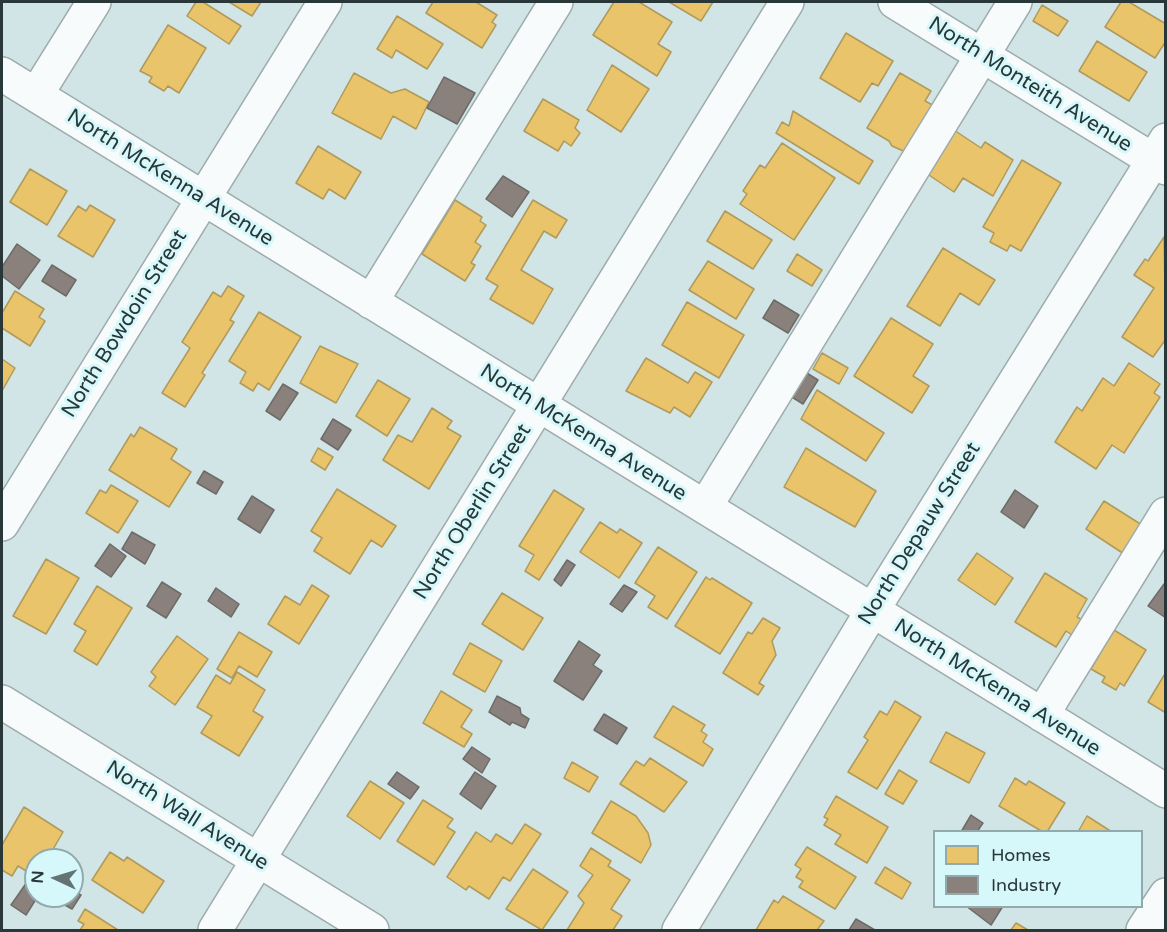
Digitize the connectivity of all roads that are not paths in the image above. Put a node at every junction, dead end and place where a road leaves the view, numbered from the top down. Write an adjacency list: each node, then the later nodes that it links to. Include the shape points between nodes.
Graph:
1 (93, 2): 9 (street)
2 (325, 2): 11 (street, North Bowdoin Street)
3 (556, 2): 12 (street)
4 (787, 2): 13 (street, North Oberlin Street)
5 (896, 2): 7 (street, North Monteith Avenue)
6 (1015, 2): 7 (street)
7 (982, 55): 10 (street, North Monteith Avenue); 14 (street)
8 (2, 74): 9 (street, North McKenna Avenue)
9 (36, 95): 11 (street, North McKenna Avenue)
10 (1161, 156): 17 (street, North Depauw Street)
11 (203, 198): 12 (street, North McKenna Avenue); 16 (street, North Bowdoin Street)
12 (372, 302): 13 (street, North McKenna Avenue)
13 (539, 406): 14 (street, North McKenna Avenue); 21 (street, North Oberlin Street)
14 (705, 507): 17 (street, North McKenna Avenue)
15 (1166, 514): 19 (street)
16 (2, 524)
17 (872, 610): 19 (street, North McKenna Avenue); 25 (street, North Depauw Street)
18 (2, 702): 21 (street, North Wall Avenue)
19 (1042, 715): 20 (street, North McKenna Avenue)
20 (1166, 791)
21 (258, 860): 23 (street, North Oberlin Street); 24 (street, North Wall Avenue)
22 (1166, 895): 26 (street)
23 (215, 930)
24 (372, 930)
25 (678, 930)
26 (1143, 930)

